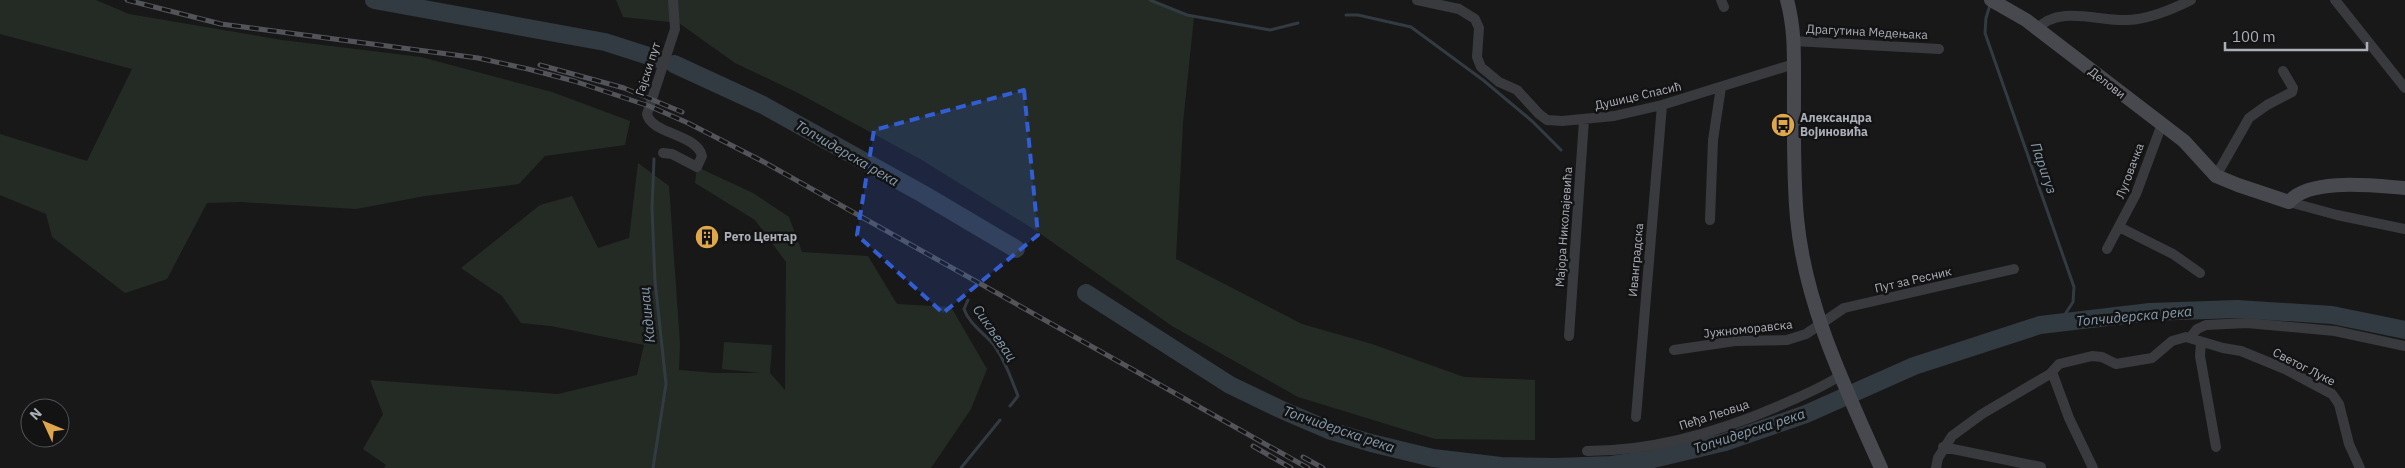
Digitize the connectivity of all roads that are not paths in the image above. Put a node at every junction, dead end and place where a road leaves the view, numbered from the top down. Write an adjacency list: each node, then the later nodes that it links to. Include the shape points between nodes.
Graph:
1 (673, 0): 18 (street, Гајски пут, via 675,29 647,114 650,122 689,142 699,149 702,156 697,167 672,154)
2 (1416, 0): 7 (street, Душице Спасић)
3 (1787, 0): 9 (street)
4 (2191, 0): 8 (street, via 2136,19 2066,17 2050,20)
5 (2335, 0): 14 (street)
6 (1997, 4): 8 (street, Делови)
7 (1460, 5): 16 (street, Душице Спасић, via 1478,24 1477,57 1486,72 1498,82 1517,90 1547,120)
8 (2037, 29): 17 (street, Делови)
9 (1794, 41): 10 (street, Драгутина Медењака); 11 (street)
10 (1939, 49)
11 (1794, 64): 13 (street, Душице Спасић); 28 (street, via 1794,172 1798,226 1804,266)
12 (2283, 71): 19 (street, via 2293,90 2249,118)
13 (1721, 87): 15 (street, Душице Спасић); 22 (street, via 1713,140)
14 (2405, 88)
15 (1662, 106): 16 (street, Душице Спасић); 36 (street, Иванградска)
16 (1584, 120): 29 (street, Мајора Николајевића)
17 (2162, 124): 19 (street, Делови, via 2184,141); 23 (street, Луговачка, via 2140,186)
18 (663, 153)
19 (2216, 176): 21 (street, Делови)
20 (2405, 188): 21 (street, via 2342,184 2302,193)
21 (2289, 202): 24 (street, Делови)
22 (1710, 220)
23 (2119, 227): 25 (street, Луговачка); 27 (street, via 2172,254)
24 (2405, 229)
25 (2107, 249)
26 (2014, 269): 28 (street, Пут за Ресник, via 1844,308)
27 (2200, 274)
28 (1821, 324): 33 (street, Јужноморавска, via 1806,334 1787,340 1735,341); 35 (street)
29 (1569, 336)
30 (2190, 338): 31 (street, Светог Луке); 32 (street, via 2197,329 2206,325 2247,323 2335,332); 34 (street, via 2172,341 2152,358 2116,364 2092,356 2059,364)
31 (2202, 342): 38 (street, via 2200,356); 44 (street, Светог Луке, via 2240,350 2285,368 2332,394 2339,404 2349,444)
32 (2405, 346)
33 (1674, 350)
34 (2052, 372): 37 (street, via 1968,424); 43 (street)
35 (1842, 378): 39 (street, Пеђа Леовца, via 1727,426 1656,445); 41 (street)
36 (1636, 418)
37 (1944, 447): 40 (street); 42 (street)
38 (2216, 448)
39 (1586, 450)
40 (2041, 467)
41 (1881, 468)
42 (1936, 468)
43 (2093, 468)
44 (2360, 468)

